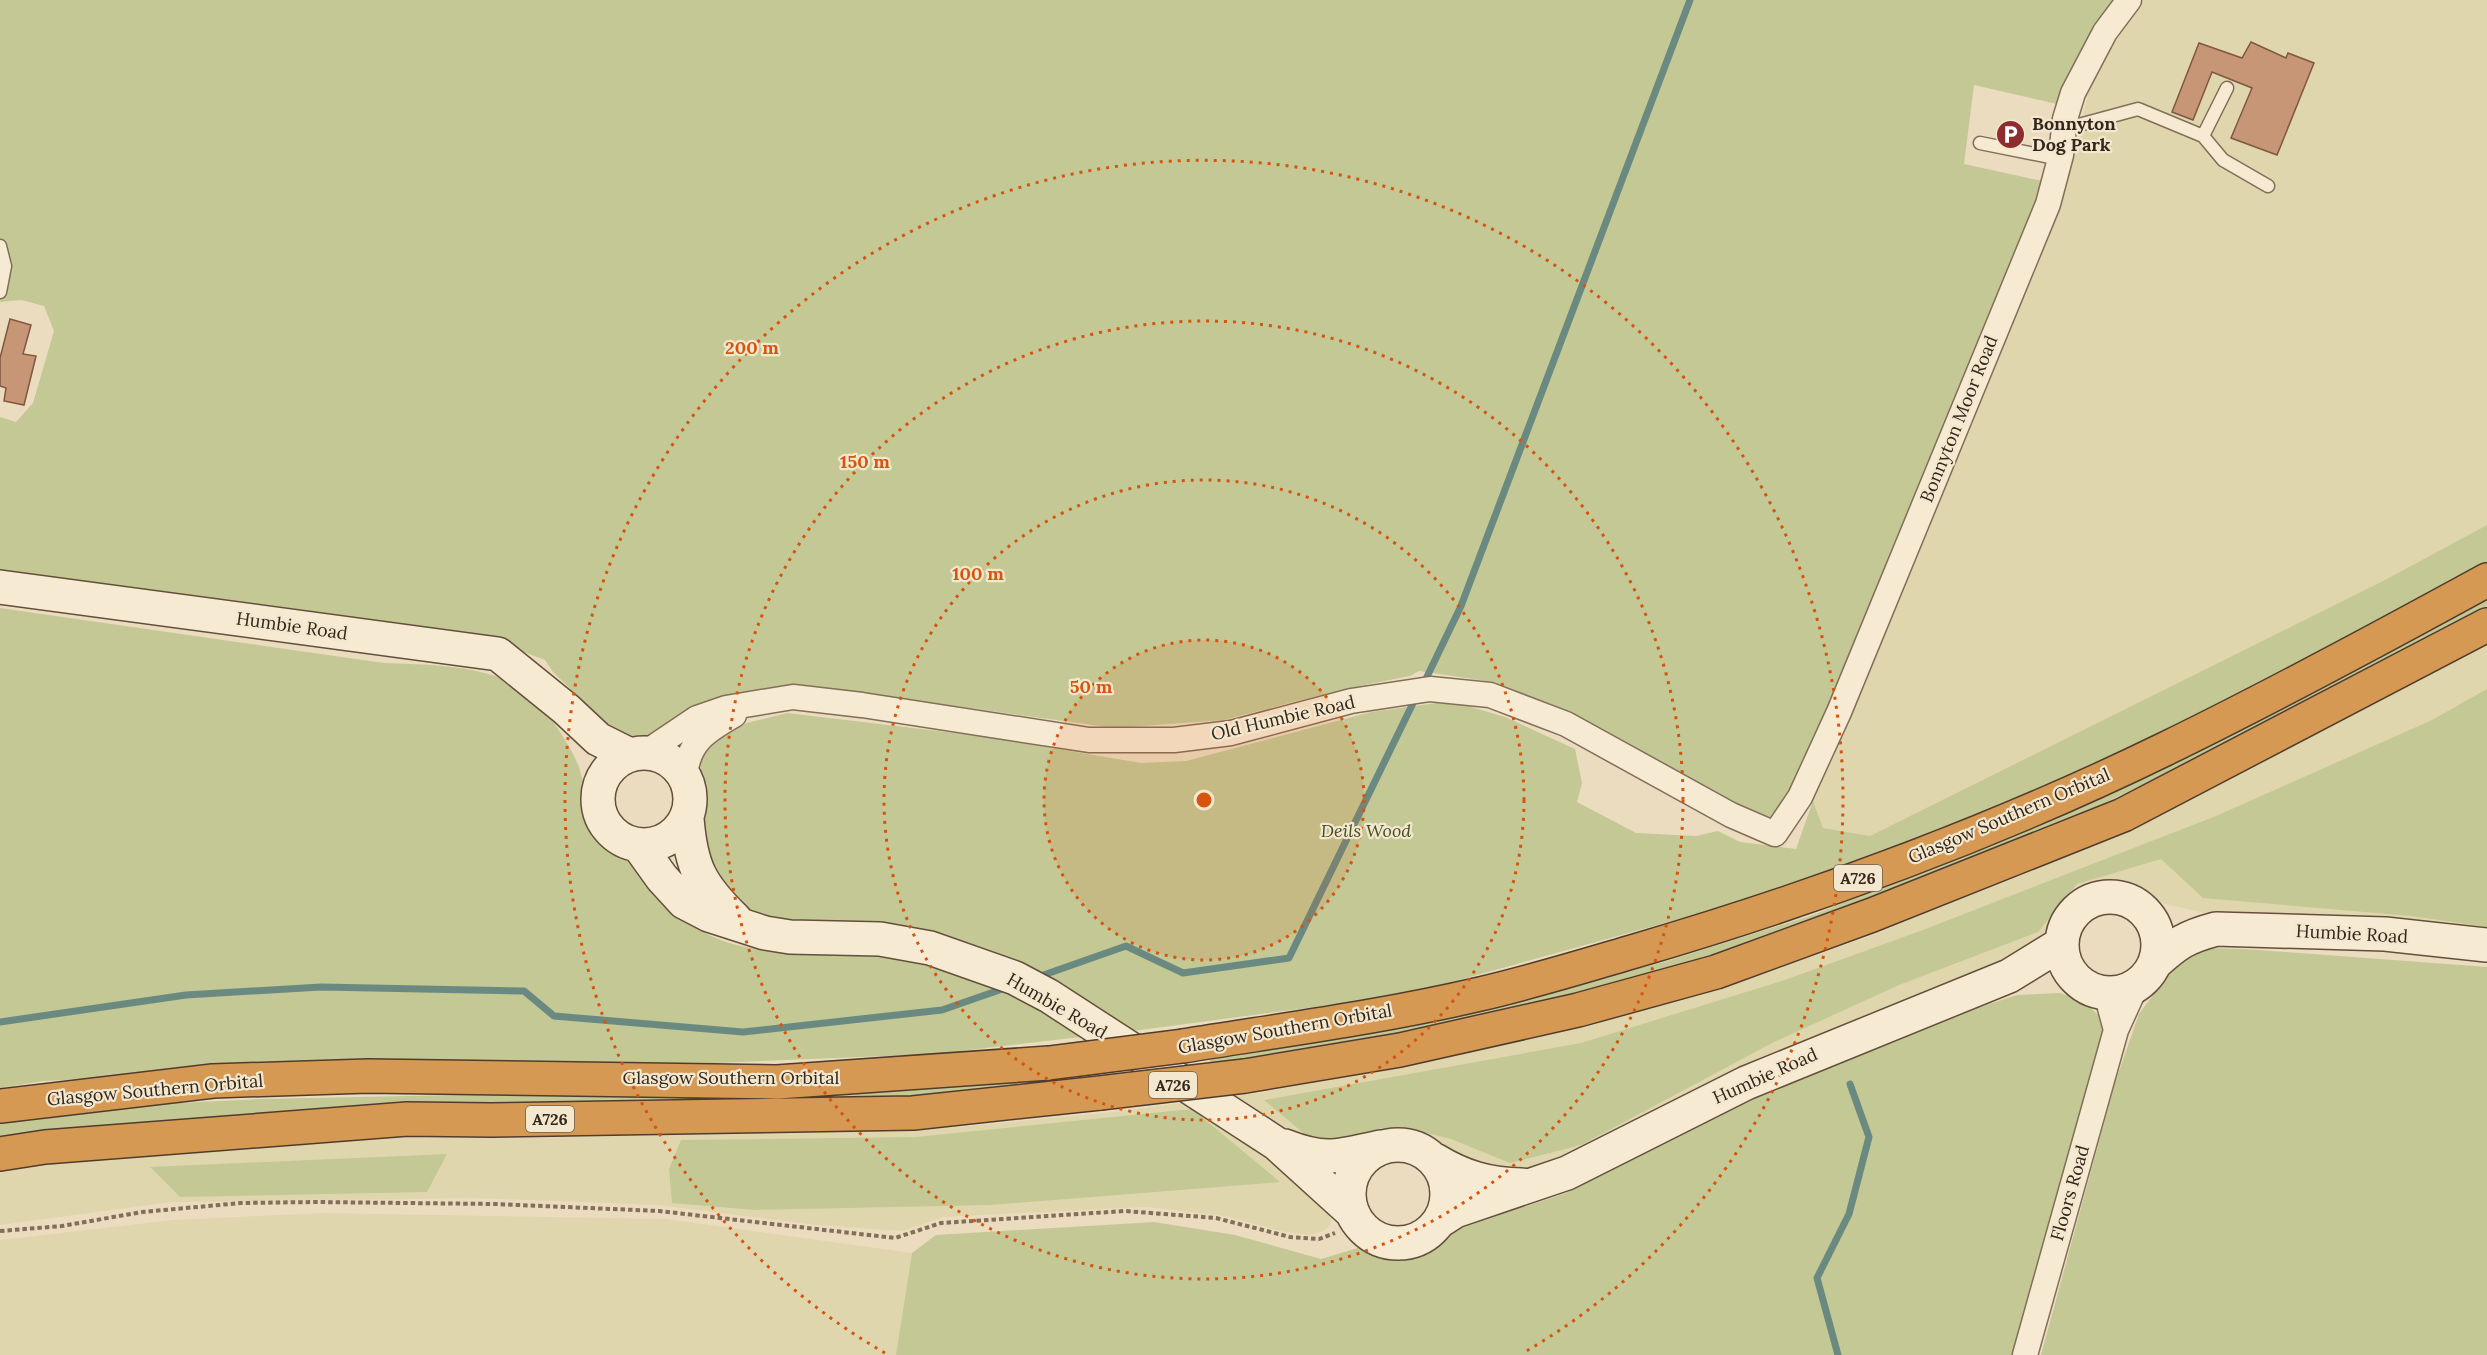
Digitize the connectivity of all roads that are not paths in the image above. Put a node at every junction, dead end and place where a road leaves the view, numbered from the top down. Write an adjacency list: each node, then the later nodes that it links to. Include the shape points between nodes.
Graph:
1 (2129, 0): 3 (street, Bonnyton Moor Road, via 2105,32 2073,93)
2 (2227, 88): 4 (lane)
3 (2064, 129): 4 (lane, via 2138,109); 6 (street, Bonnyton Moor Road)
4 (2203, 136): 7 (lane, via 2223,160)
5 (1980, 143): 6 (lane)
6 (2060, 159): 19 (street, Bonnyton Moor Road, via 2048,204 1839,712 1800,797)
7 (2268, 186)
8 (0, 246): 9 (lane, via 5,266)
9 (0, 291)
10 (2487, 580): 28 (highway, Glasgow Southern Orbital / A726, bridge, via 2349,656 2162,750 1913,858 1707,930 1479,994 1183,1047 1049,1063 777,1082 368,1076 213,1081)
11 (0, 587): 14 (street, Humbie Road, via 498,654)
12 (2487, 625): 31 (highway, Glasgow Southern Orbital / A726, bridge, via 2123,815 1872,915 1705,975 1556,1015 1401,1050 1245,1076 913,1113 407,1119 57,1146)
13 (760, 701): 15 (street, via 697,718); 16 (street, via 696,742 686,759); 19 (street, Old Humbie Road, via 793,697 862,705 1089,740 1174,740 1231,733 1351,701 1431,689 1490,695 1566,724 1683,790)
14 (566, 709): 15 (street, Humbie Road, via 598,739); 17 (street, Humbie Road)
15 (637, 754): 16 (street, Humbie Road, via 668,759); 17 (street, via 617,762)
16 (685, 776): 18 (street, via 691,804)
17 (600, 786): 20 (street, Humbie Road, via 598,799 605,825 614,835)
18 (687, 819): 20 (street, via 667,840); 22 (street, via 689,842 700,877)
19 (1775, 834)
20 (639, 846): 22 (street, Humbie Road, via 684,902)
21 (2145, 910): 23 (street, Humbie Road); 24 (street, via 2116,896 2084,903 2064,928); 27 (street, via 2158,936 2158,950)
22 (741, 926): 29 (street, Humbie Road, via 790,937 880,939 930,948 1016,978)
23 (2216, 929): 25 (street, Humbie Road, via 2385,934); 27 (street, Humbie Road, via 2176,944)
24 (2061, 945): 26 (street, Humbie Road); 27 (street, via 2070,972)
25 (2487, 945)
26 (2008, 976): 27 (street, Humbie Road); 33 (street, Humbie Road, via 1746,1083 1567,1173)
27 (2119, 981): 36 (street, Floors Road, via 2116,1030)
28 (0, 1106)
29 (1277, 1144): 30 (street, Humbie Road, via 1330,1158); 34 (street, Humbie Road)
30 (1382, 1147): 32 (street, via 1410,1146); 34 (street, via 1361,1161 1352,1176 1349,1197)
31 (0, 1154)
32 (1435, 1160): 33 (street, Humbie Road, via 1459,1174 1487,1182); 35 (street, via 1448,1188)
33 (1527, 1185): 35 (street, Humbie Road, via 1455,1211)
34 (1355, 1217): 35 (street, via 1375,1238 1395,1243 1429,1233)
35 (1441, 1220)
36 (2025, 1355)

